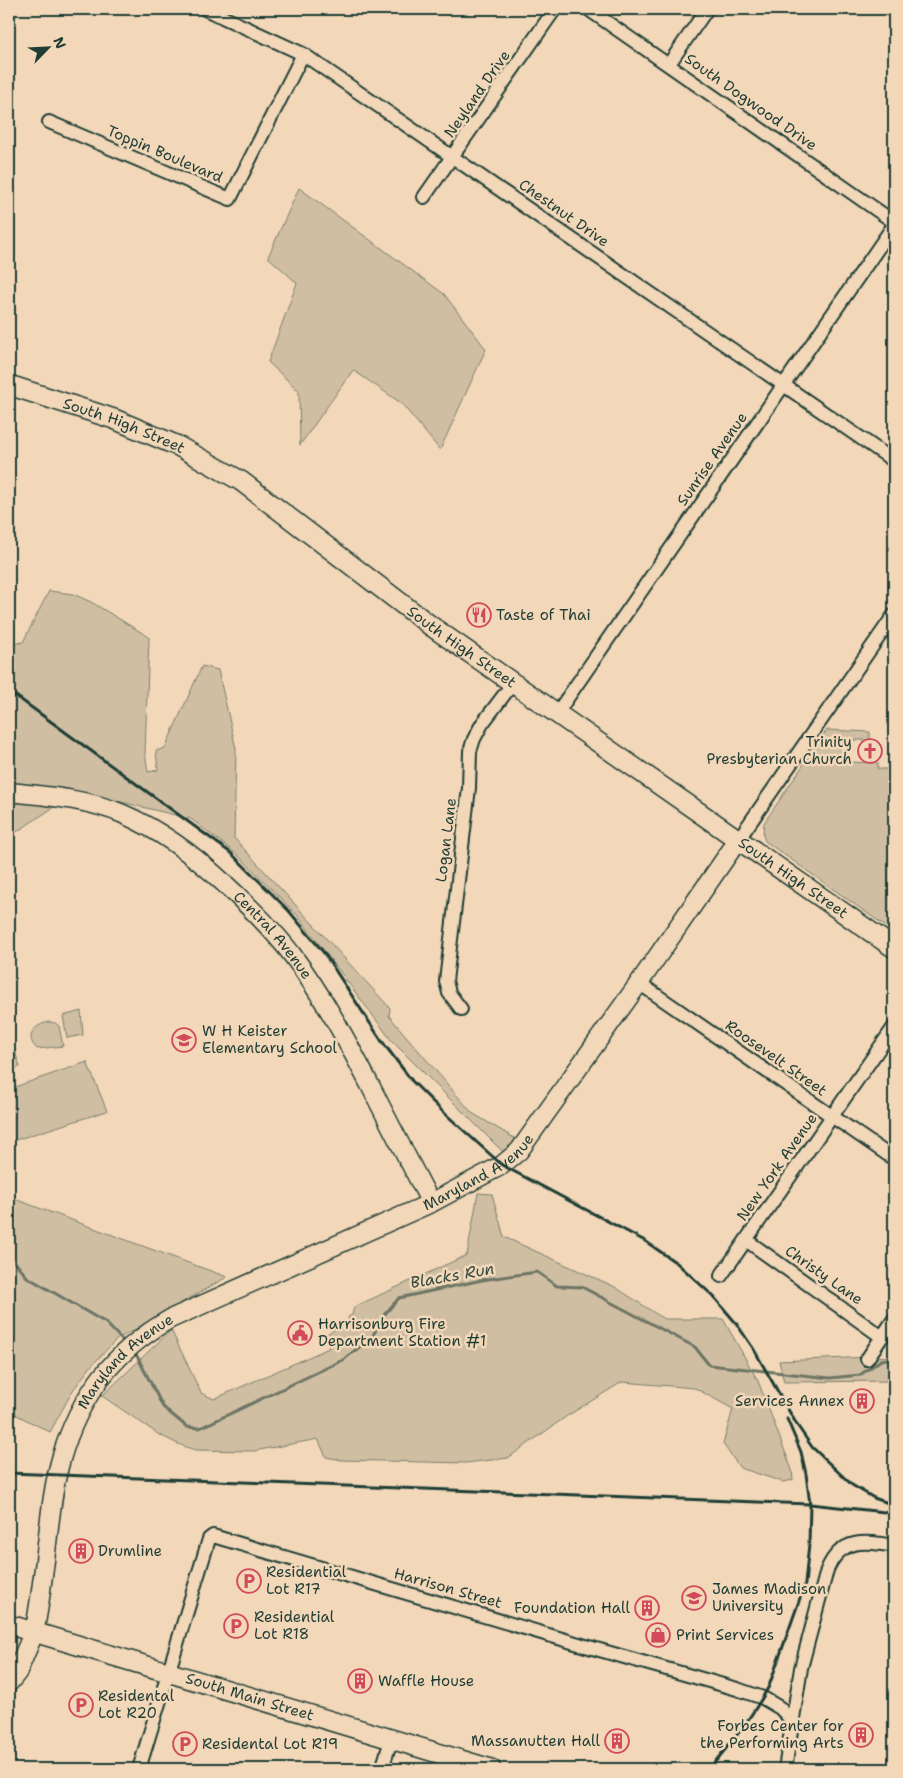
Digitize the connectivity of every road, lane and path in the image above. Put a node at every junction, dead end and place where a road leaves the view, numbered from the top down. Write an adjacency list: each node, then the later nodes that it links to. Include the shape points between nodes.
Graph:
1 (205, 9): 5 (street, Chestnut Drive)
2 (555, 9): 8 (street, Neyland Drive)
3 (588, 9): 6 (street, South Dogwood Drive)
4 (707, 9): 6 (street)
5 (303, 54): 7 (street, Toppin Boulevard, via 230,199); 8 (street, Chestnut Drive)
6 (669, 64): 10 (street, South Dogwood Drive)
7 (49, 122)
8 (453, 156): 9 (street, Neyland Drive); 11 (street, Chestnut Drive)
9 (424, 197)
10 (894, 223): 11 (street, Sunrise Avenue)
11 (784, 384): 13 (street, Chestnut Drive); 16 (street, Sunrise Avenue)
12 (9, 385): 15 (main road, South High Street, via 114,419 178,446 241,481 431,626)
13 (894, 461)
14 (894, 615): 18 (street, Maryland Avenue)
15 (513, 683): 16 (main road, South High Street); 21 (street, Logan Lane, via 482,724 470,751 469,788 446,981 449,993)
16 (557, 712): 18 (main road, South High Street)
17 (9, 792): 25 (main road, Central Avenue, via 63,798 123,814 184,849 256,913 293,956 324,1000)
18 (738, 840): 19 (main road, South High Street); 20 (main road, Maryland Avenue)
19 (894, 948)
20 (639, 984): 23 (street, Roosevelt Street); 25 (main road, Maryland Avenue, via 519,1151 502,1165)
21 (461, 1009)
22 (894, 1027): 23 (street, New York Avenue)
23 (832, 1117): 24 (street, Roosevelt Street); 26 (street, New York Avenue)
24 (894, 1159)
25 (430, 1204): 33 (main road, Maryland Avenue, via 170,1319 121,1354 89,1394 61,1458)
26 (746, 1240): 27 (street, New York Avenue); 29 (street, Christy Lane)
27 (721, 1276)
28 (894, 1320): 29 (street)
29 (882, 1337): 30 (street)
30 (868, 1359)
31 (894, 1546): 36 (street, via 861,1542 845,1547 832,1559 801,1668)
32 (9, 1626): 33 (main road, South Main Street)
33 (34, 1632): 34 (main road, South Main Street); 35 (main road, via 17,1672)
34 (168, 1672): 36 (street, Harrison Street, via 210,1537 214,1536 732,1687 763,1698 780,1708); 37 (main road, South Main Street); 38 (street)
35 (9, 1682)
36 (792, 1721): 41 (street)
37 (391, 1740): 39 (street); 40 (main road, South Main Street)
38 (138, 1769)
39 (382, 1769)
40 (491, 1769)
41 (785, 1769)

